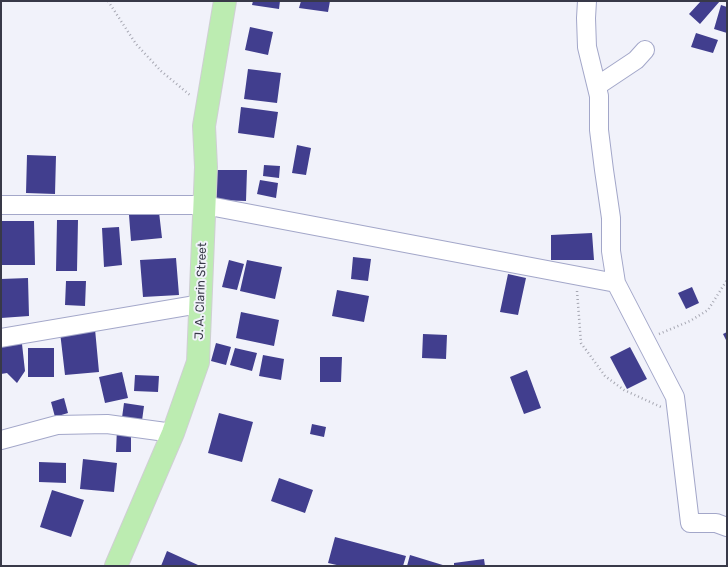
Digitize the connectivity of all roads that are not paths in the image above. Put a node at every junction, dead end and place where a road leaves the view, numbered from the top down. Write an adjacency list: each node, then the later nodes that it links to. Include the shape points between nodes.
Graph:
1 (225, 1): 6 (main road, J. A. Clarin Street, via 204,126)
2 (588, 1): 4 (street, via 587,47)
3 (645, 50): 4 (street, via 636,60)
4 (597, 86): 7 (street, via 599,130 611,218 611,251)
5 (1, 205): 6 (street)
6 (204, 205): 7 (street); 8 (main road, J. A. Clarin Street)
7 (616, 283): 12 (street, via 675,397 690,523 716,523)
8 (200, 304): 9 (street); 10 (main road, J. A. Clarin Street, via 198,362)
9 (1, 338)
10 (173, 434): 11 (street, via 108,424 57,426); 13 (main road, J. A. Clarin Street)
11 (1, 440)
12 (727, 527)
13 (116, 566)

